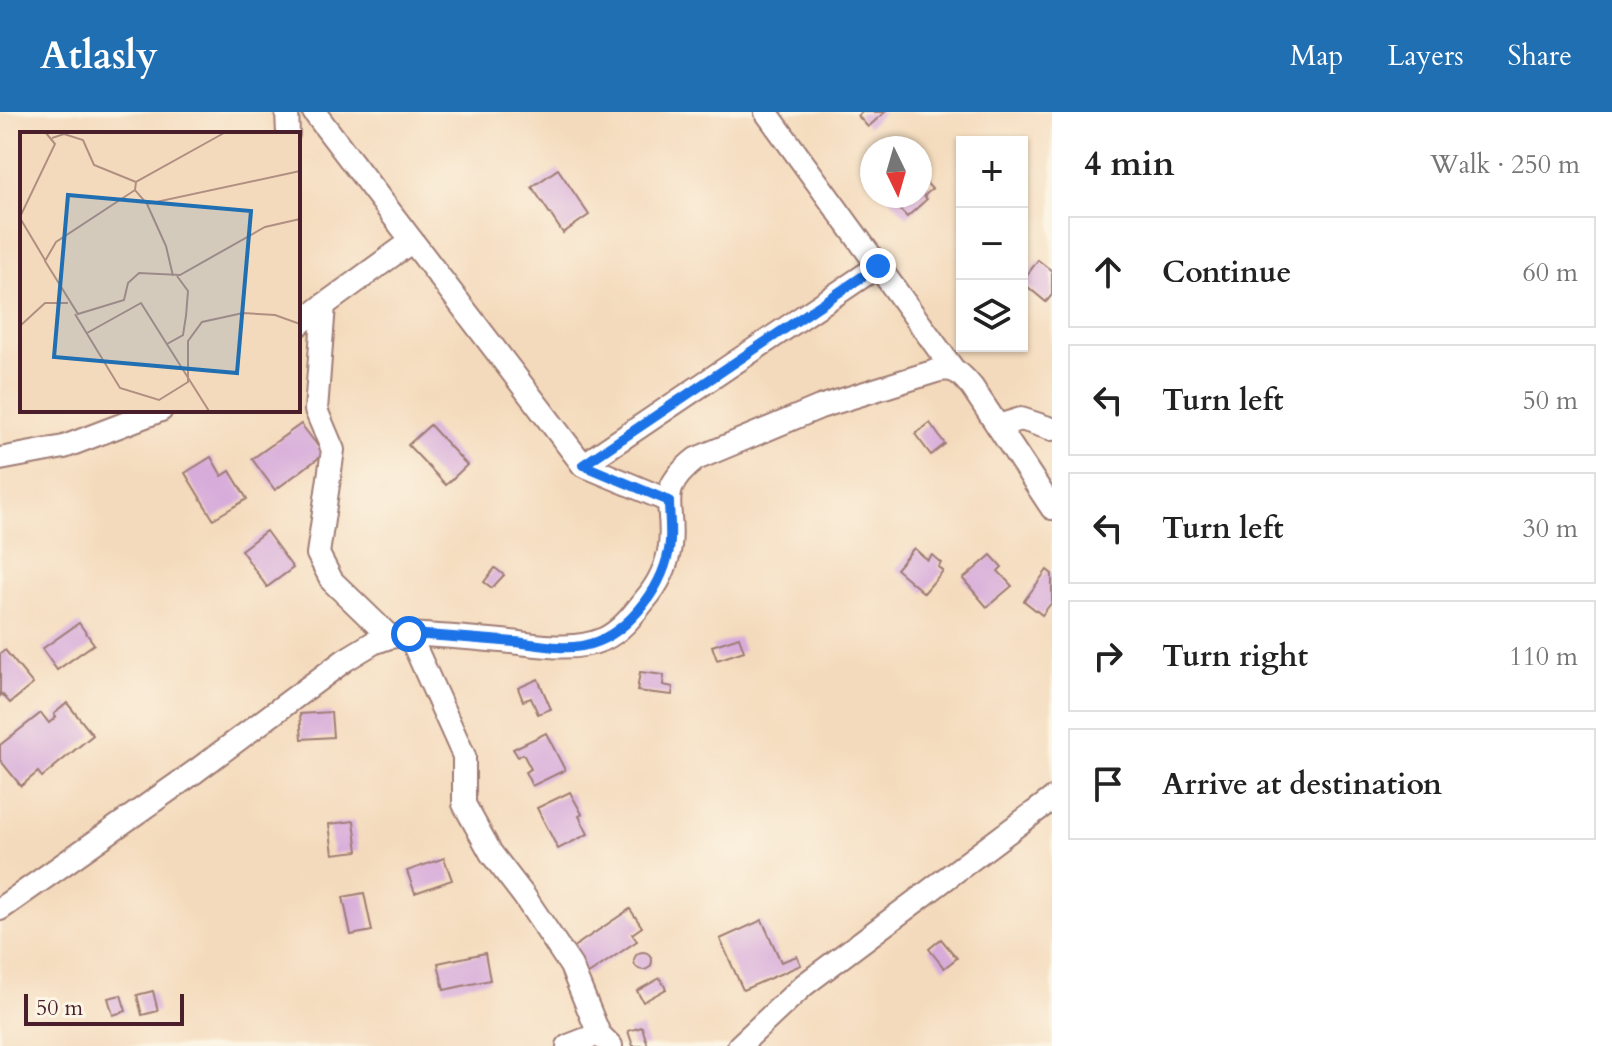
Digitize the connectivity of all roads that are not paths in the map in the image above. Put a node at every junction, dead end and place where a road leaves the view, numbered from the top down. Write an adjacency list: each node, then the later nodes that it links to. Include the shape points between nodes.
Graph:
1 (287, 112): 4 (street)
2 (314, 112): 5 (street)
3 (766, 112): 6 (street)
4 (288, 132)
5 (412, 241): 7 (street); 15 (street)
6 (878, 266): 9 (street); 15 (street)
7 (324, 305): 8 (street); 10 (street)
8 (300, 323)
9 (953, 369): 12 (street); 16 (street, via 820,407 696,459 679,472)
10 (307, 405): 18 (street, via 333,450 318,554 332,581)
11 (156, 412): 14 (street, via 64,447)
12 (998, 426): 13 (street, via 1021,419); 17 (street)
13 (1052, 429)
14 (0, 459)
15 (583, 465): 16 (street)
16 (669, 501): 18 (street, via 670,547 663,572 627,622 607,638 555,647)
17 (1052, 508)
18 (400, 635): 20 (street, via 345,660); 21 (street, via 464,756 464,804 491,853 571,966)
19 (1052, 799): 23 (street, via 804,985)
20 (0, 909)
21 (605, 1040): 22 (street)
22 (568, 1046)
23 (739, 1046)

